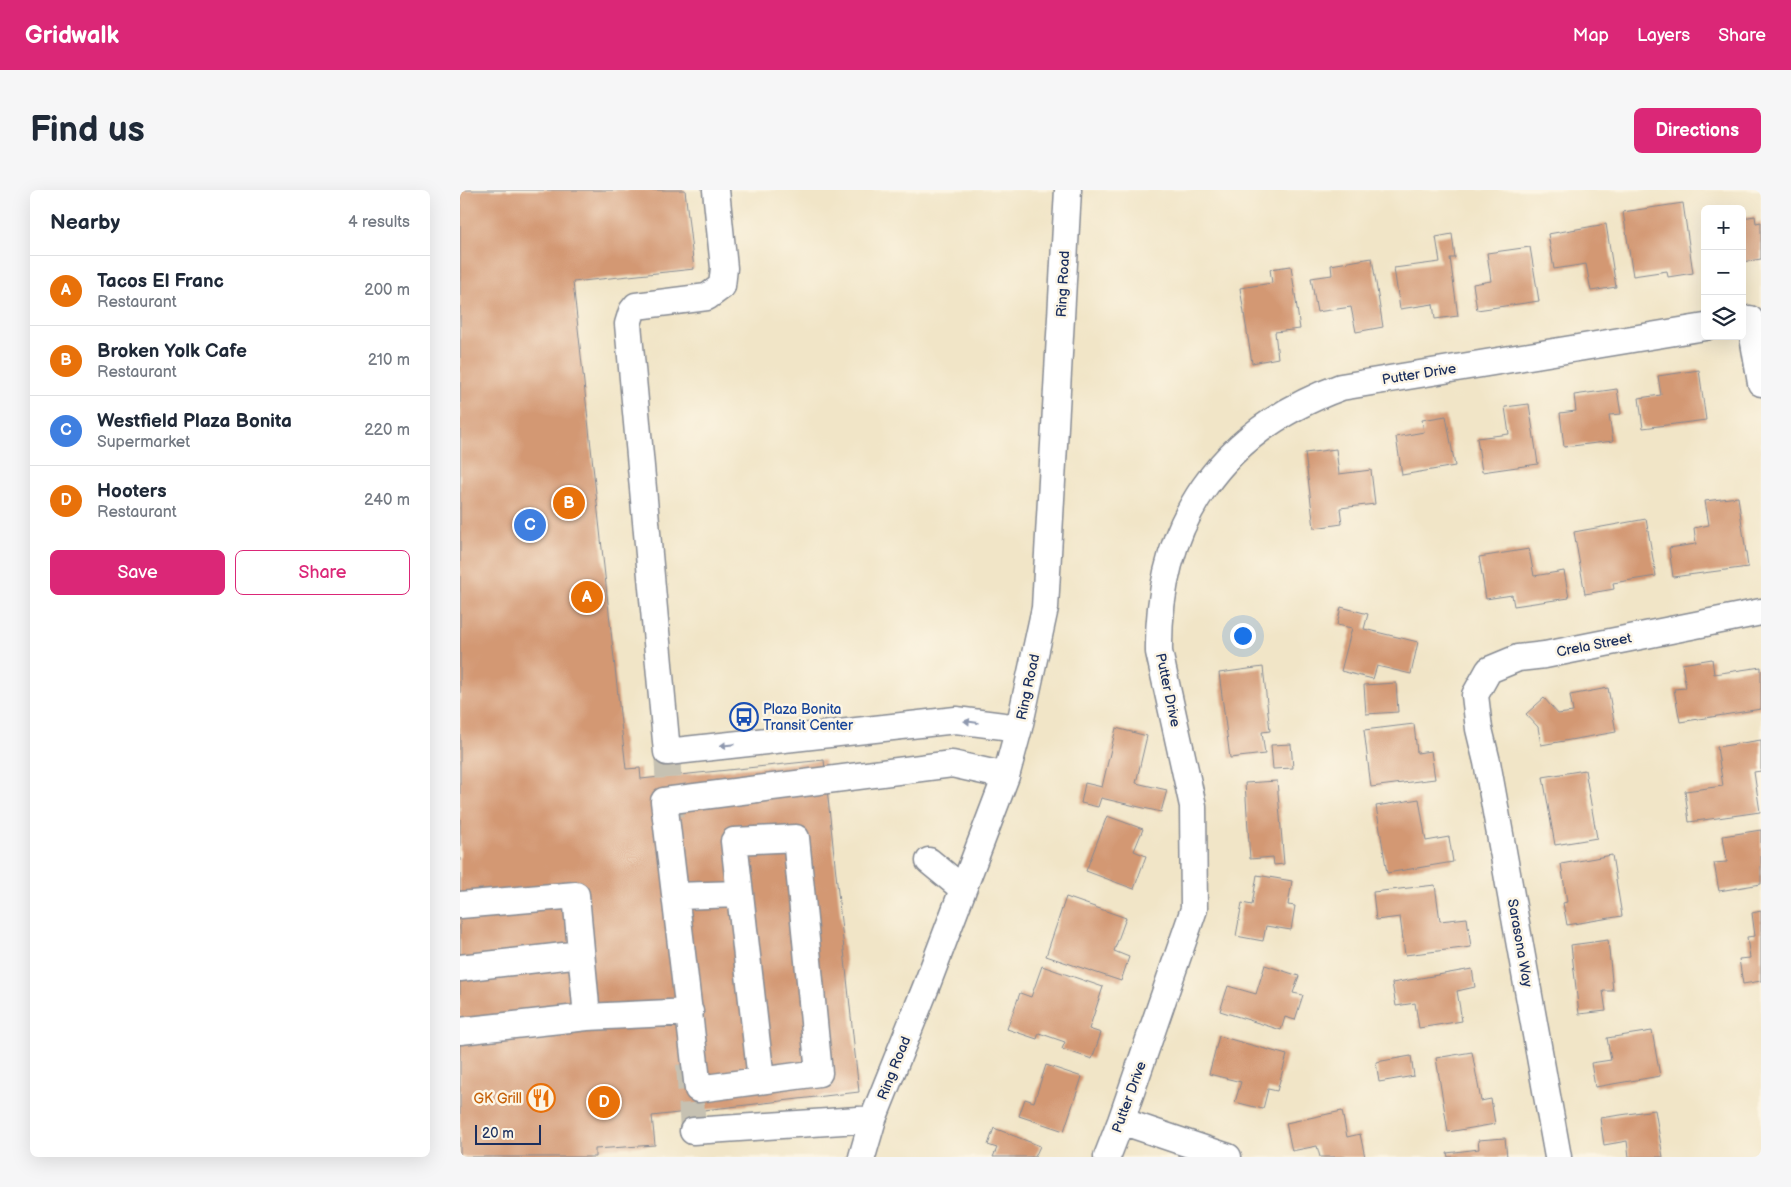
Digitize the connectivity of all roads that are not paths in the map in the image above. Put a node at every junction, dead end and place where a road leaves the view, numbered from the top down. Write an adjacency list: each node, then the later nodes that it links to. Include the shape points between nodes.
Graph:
1 (716, 190): 7 (street, one-way to 1, via 956,720 666,752 628,324 636,306 707,297 722,286 724,268)
2 (1068, 190): 7 (street, Ring Road, via 1045,608)
3 (1751, 319): 5 (street)
4 (1701, 328): 22 (street, Putter Drive, via 1341,387 1315,396 1266,424 1244,442 1206,484 1191,508 1170,556 1158,628 1159,652 1193,806 1194,909)
5 (1761, 383)
6 (1761, 612): 8 (street, Crela Street, via 1518,658 1488,670 1475,695)
7 (1019, 728): 9 (street, Ring Road)
8 (1479, 729): 27 (street, Sarasona Way)
9 (1006, 776): 11 (street, Ring Road); 13 (street, via 952,764 664,801)
10 (929, 862): 11 (street)
11 (963, 889): 21 (street, Ring Road)
12 (740, 894): 13 (street); 20 (street); 20 (street, via 734,841 796,838 819,1073)
13 (676, 896): 17 (street)
14 (460, 905): 15 (street, via 576,895)
15 (581, 954): 16 (street); 18 (street)
16 (460, 968)
17 (690, 1012): 18 (street); 20 (street, via 698,1088)
18 (587, 1017): 19 (street)
19 (460, 1031)
20 (761, 1080)
21 (873, 1119): 23 (street); 24 (street, Ring Road)
22 (1121, 1122): 25 (street, Putter Drive); 26 (street)
23 (693, 1131)
24 (862, 1157)
25 (1107, 1157)
26 (1228, 1157)
27 (1558, 1157)

